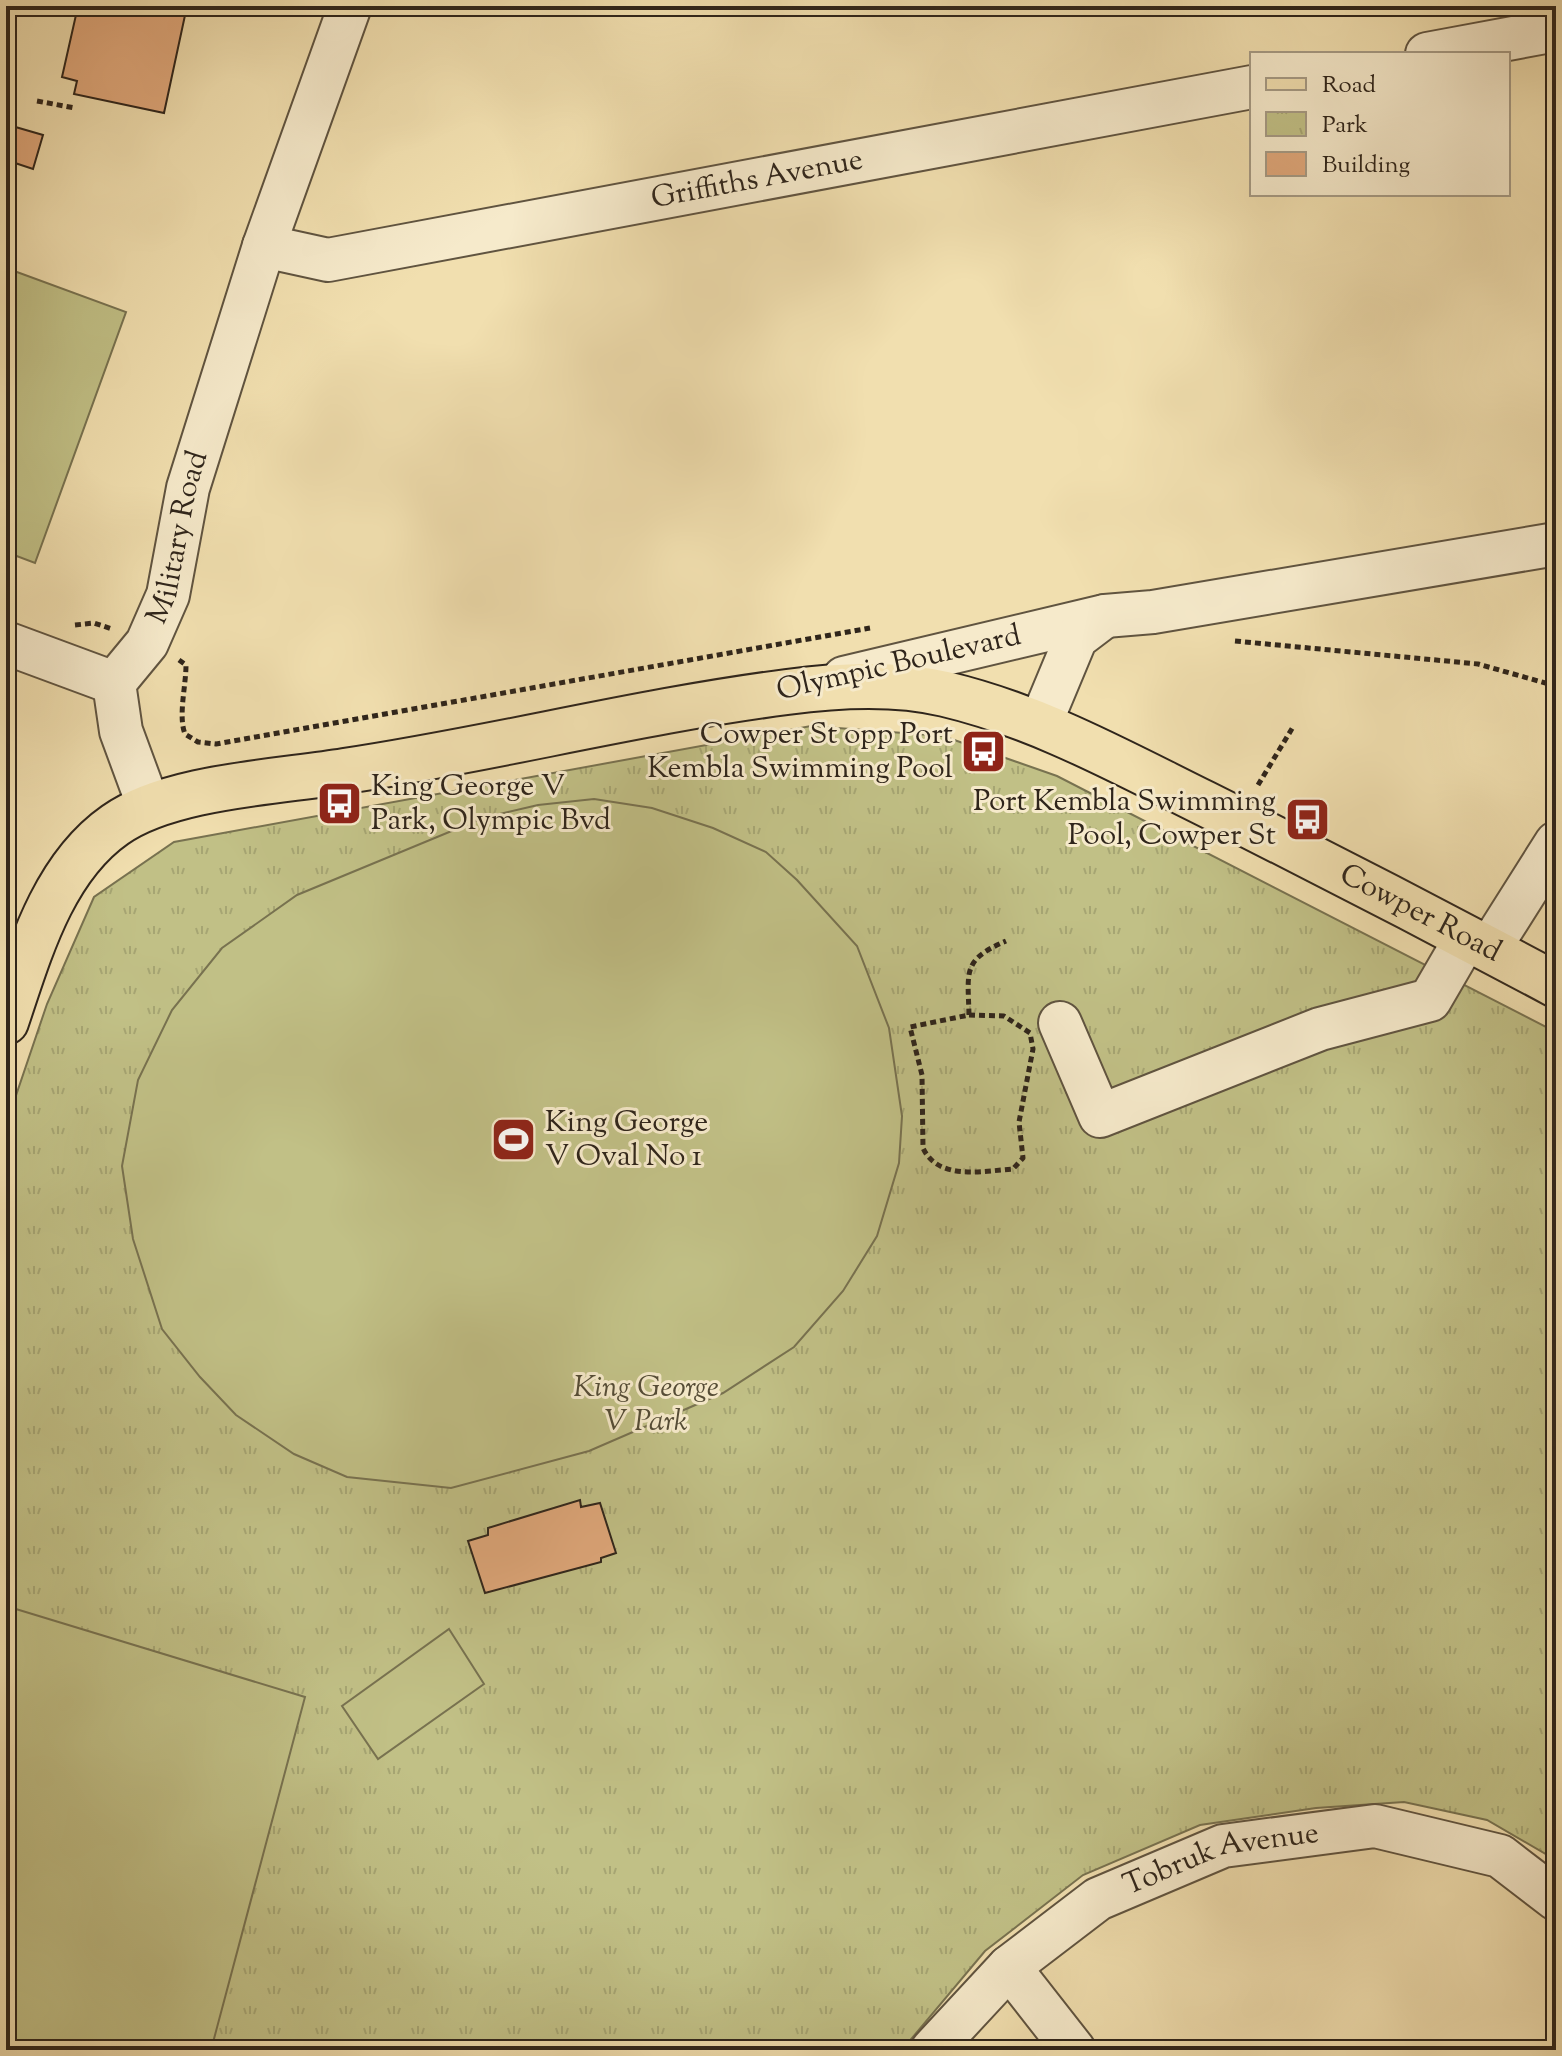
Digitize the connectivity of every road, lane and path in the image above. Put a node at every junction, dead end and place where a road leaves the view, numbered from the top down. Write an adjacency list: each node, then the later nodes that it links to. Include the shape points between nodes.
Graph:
1 (350, 6): 9 (street, Military Road)
2 (1556, 30): 3 (street)
3 (1438, 52)
4 (8, 63): 5 (path)
5 (6, 71)
6 (1250, 87): 9 (street, Griffiths Avenue, via 328,260)
7 (37, 101): 8 (path)
8 (75, 108)
9 (264, 246): 16 (street, Military Road, via 188,488 168,595 147,643)
10 (1556, 544): 11 (street, Olympic Boulevard)
11 (1105, 616): 18 (street, Olympic Boulevard); 19 (street, via 1076,638)
12 (878, 627): 15 (path, via 216,744 185,734 180,720 186,702)
13 (1228, 640): 17 (path, via 1478,664)
14 (6, 643): 16 (street)
15 (186, 665)
16 (114, 683): 22 (street, via 121,731)
17 (1556, 686)
18 (789, 691): 19 (main road, Cowper Road, via 919,689); 22 (main road, Olympic Boulevard, via 261,782)
19 (1041, 722): 25 (main road, Cowper Road)
20 (1293, 727): 21 (path, via 1258,782)
21 (1256, 794)
22 (149, 807): 28 (main road, via 115,824 66,880 41,925)
23 (1556, 843): 25 (street)
24 (1006, 941): 27 (path, via 971,962)
25 (1477, 943): 26 (main road, Cowper Road); 29 (street, via 1430,1000 1320,1029 1100,1116)
26 (1556, 985)
27 (969, 1015): 27 (path, via 1004,1016 1030,1033 1033,1049 1019,1122 1023,1158 1013,1169 953,1171 928,1158 923,1148 922,1075 910,1027)
28 (6, 1022)
29 (1060, 1023)
30 (1556, 1899): 31 (street, Tobruk Avenue, via 1500,1856 1375,1826 1223,1846 1098,1899)
31 (1009, 1967): 32 (street, Tobruk Avenue); 33 (street)
32 (932, 2050)
33 (1074, 2050)

